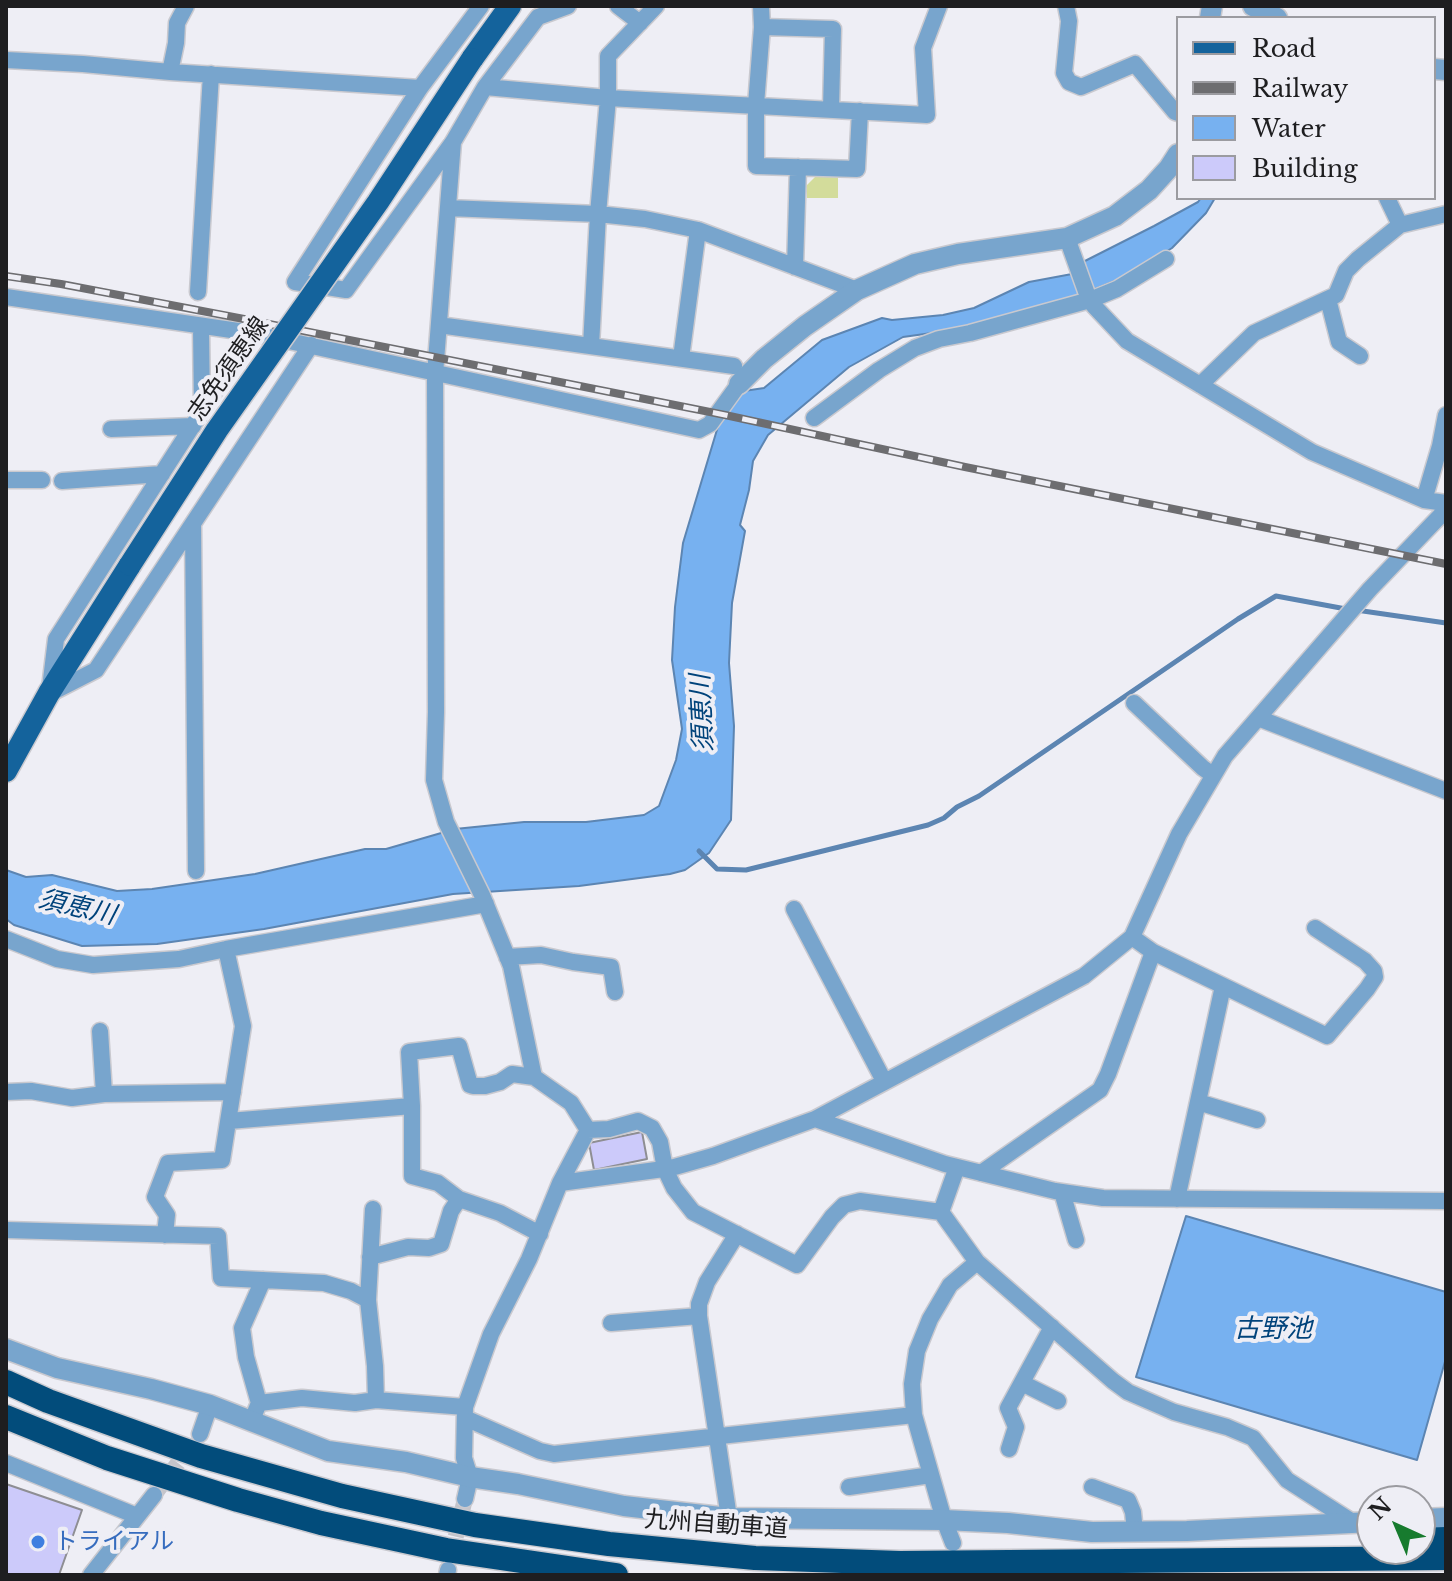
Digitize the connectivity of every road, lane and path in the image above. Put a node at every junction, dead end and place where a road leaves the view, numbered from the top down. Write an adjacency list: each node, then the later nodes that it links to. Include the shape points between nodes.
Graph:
1 (186, 6): 15 (street, via 177,23)
2 (481, 6): 18 (street)
3 (510, 6): 62 (main road, 志免須恵線, bridge, via 217,430)
4 (568, 6): 17 (street, via 538,17)
5 (618, 6): 12 (street)
6 (656, 6): 12 (street)
7 (761, 6): 13 (street)
8 (939, 6): 22 (street, via 923,48 927,115)
9 (1066, 6): 23 (street, via 1064,73 1069,82 1081,87 1135,64)
10 (1253, 6): 11 (street)
11 (1273, 16)
12 (640, 23): 19 (street, via 608,56)
13 (762, 27): 20 (street); 21 (street, via 833,29)
14 (6, 60): 15 (street)
15 (170, 72): 16 (street)
16 (211, 74): 18 (street); 37 (street)
17 (485, 87): 19 (street); 24 (street)
18 (420, 88): 24 (street, via 295,282 346,290)
19 (608, 98): 20 (street); 29 (street)
20 (756, 105): 21 (street); 26 (street, via 756,166)
21 (831, 109): 22 (street)
22 (860, 111): 26 (street, via 857,169)
23 (1176, 112)
24 (453, 142): 28 (street)
25 (1176, 157): 33 (street, via 1149,190)
26 (798, 167): 35 (street)
27 (1388, 200): 31 (street)
28 (448, 208): 29 (street); 41 (street)
29 (598, 214): 32 (street); 45 (street)
30 (1446, 214): 31 (street)
31 (1400, 225): 40 (street, via 1346,271 1336,295)
32 (698, 230): 35 (street); 47 (street)
33 (1068, 243): 36 (street, via 958,254 915,264); 39 (street)
34 (1166, 259): 39 (street)
35 (795, 267): 36 (street)
36 (857, 290): 49 (street)
37 (198, 292)
38 (6, 297): 42 (street)
39 (1088, 297): 50 (street, via 1127,341); 52 (street, via 915,348)
40 (1328, 299): 46 (street, via 1339,342); 50 (street, via 1254,333)
41 (439, 325): 45 (street); 48 (street)
42 (201, 327): 43 (street); 53 (street)
43 (252, 333): 44 (street); 53 (street)
44 (311, 345): 48 (street); 61 (street)
45 (591, 346): 47 (street)
46 (1360, 356)
47 (681, 358): 49 (street)
48 (435, 374): 49 (street, via 699,430 710,424); 69 (street, via 434,780 446,822)
49 (737, 375)
50 (1200, 385): 59 (street, via 1312,452)
51 (1446, 415): 59 (street)
52 (814, 418)
53 (197, 419): 54 (street); 55 (street)
54 (111, 429)
55 (162, 474): 58 (street); 62 (street, via 56,639)
56 (6, 480): 57 (street)
57 (42, 480)
58 (62, 481)
59 (1424, 500): 60 (street)
60 (1446, 503): 64 (street, via 1441,515)
61 (193, 523): 62 (street, via 96,670); 68 (street)
62 (49, 693): 65 (main road, 志免須恵線)
63 (1134, 703): 66 (street)
64 (1258, 718): 66 (street); 67 (street)
65 (6, 771)
66 (1213, 775): 72 (street, via 1179,834)
67 (1446, 791)
68 (196, 871)
69 (484, 899): 74 (street); 76 (street)
70 (794, 909): 81 (street)
71 (1315, 928): 77 (street, via 1365,961 1375,977 1327,1036)
72 (1132, 937): 75 (street); 81 (street, via 1084,976)
73 (6, 939): 74 (street, via 57,959 93,965 179,959)
74 (226, 949): 83 (street, via 243,1026)
75 (1153, 952): 77 (street); 93 (street, via 1100,1090)
76 (507, 957): 78 (street, via 541,955 611,967); 80 (street)
77 (1223, 986): 85 (street)
78 (615, 992)
79 (100, 1031): 84 (street)
80 (534, 1077): 86 (street, via 512,1074 500,1082 473,1086 459,1046 409,1052); 90 (street, via 571,1103)
81 (884, 1081): 87 (street)
82 (6, 1092): 84 (street, via 72,1098)
83 (233, 1092): 84 (street); 89 (street)
84 (104, 1094)
85 (1198, 1102): 88 (street); 97 (street)
86 (412, 1106): 89 (street); 96 (street, via 412,1176 438,1183)
87 (815, 1119): 91 (street); 92 (street)
88 (1257, 1120)
89 (229, 1121): 104 (street, via 222,1160 168,1163 155,1197 167,1215)
90 (588, 1130): 92 (street, via 638,1121 652,1128); 94 (street)
91 (957, 1167): 93 (street); 100 (street)
92 (665, 1169): 94 (street); 103 (street, via 693,1212)
93 (981, 1173): 95 (street)
94 (560, 1183): 102 (street)
95 (1062, 1192): 97 (street); 105 (street)
96 (459, 1199): 102 (street); 106 (street, via 441,1244)
97 (1177, 1199): 98 (street)
98 (1446, 1201)
99 (373, 1209): 106 (street)
100 (941, 1212): 103 (street, via 860,1201 844,1205 797,1265); 107 (street)
101 (6, 1230): 104 (street)
102 (540, 1234): 120 (street, via 491,1334)
103 (737, 1234): 110 (street, via 707,1282)
104 (165, 1235): 108 (street, via 218,1236 221,1278)
105 (1076, 1240)
106 (370, 1257): 109 (street)
107 (977, 1262): 112 (street); 121 (street, via 950,1285 930,1319 917,1351)
108 (263, 1280): 109 (street, via 324,1283); 119 (street, via 242,1328)
109 (368, 1300): 116 (street)
110 (699, 1316): 111 (street); 124 (street)
111 (611, 1323)
112 (1052, 1327): 115 (street); 135 (street, via 1128,1392 1253,1438 1287,1480)
113 (6, 1349): 118 (street, via 57,1368)
114 (6, 1382): 142 (highway, 九州自動車道, via 201,1456 342,1496 475,1525 755,1558 900,1563)
115 (1022, 1383): 117 (street); 125 (street, via 1008,1408 1016,1427)
116 (376, 1400): 119 (street, via 302,1398); 120 (street)
117 (1058, 1401)
118 (210, 1405): 119 (street); 123 (street)
119 (255, 1413): 128 (street, via 328,1451)
120 (465, 1413): 124 (street, via 554,1454); 128 (street, via 464,1458)
121 (914, 1415): 124 (street); 127 (street)
122 (6, 1417): 144 (highway, via 107,1458 321,1523 446,1550)
123 (200, 1434)
124 (716, 1436): 134 (street)
125 (1009, 1449)
126 (6, 1463): 133 (street)
127 (931, 1475): 129 (street); 136 (street)
128 (470, 1477): 132 (street); 134 (street, via 624,1506)
129 (849, 1487)
130 (1092, 1487): 138 (street, via 1128,1500)
131 (154, 1495): 133 (street)
132 (465, 1499)
133 (137, 1516): 143 (street)
134 (729, 1518): 136 (street)
135 (1356, 1518)
136 (944, 1520): 138 (street); 139 (street)
137 (1356, 1522): 138 (street)
138 (1135, 1532)
139 (953, 1543)
140 (1356, 1545): 142 (highway)
141 (1446, 1558): 142 (highway, 九州自動車道)
142 (1221, 1561)
143 (91, 1575)
144 (616, 1575)

